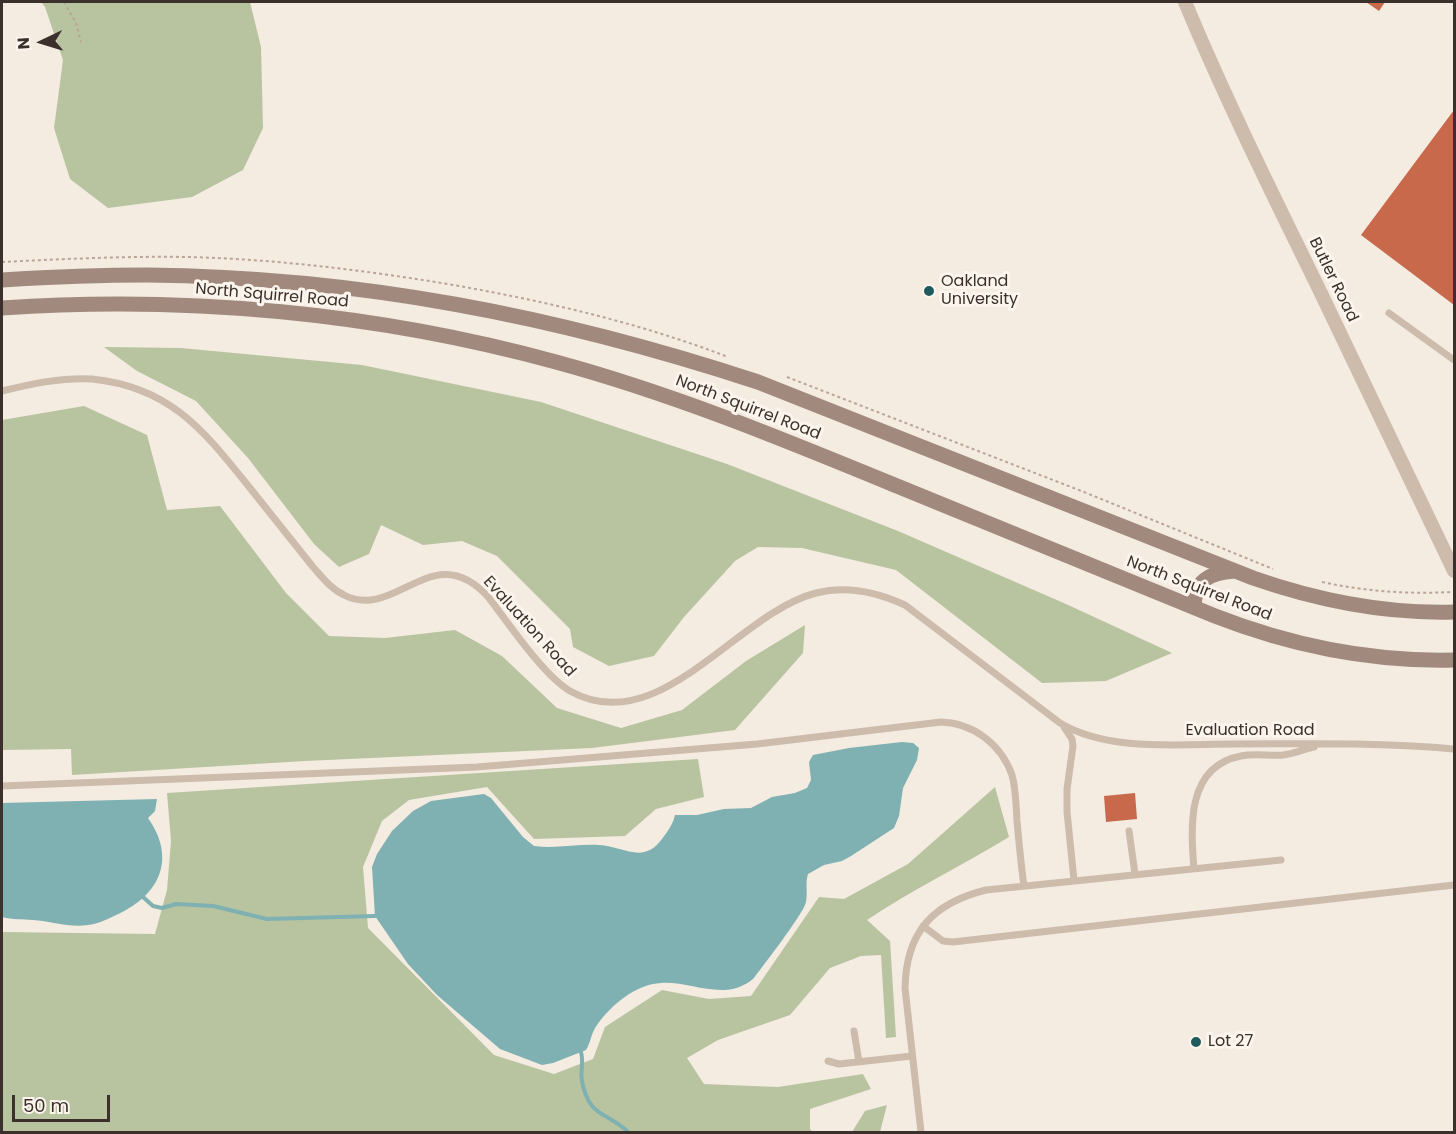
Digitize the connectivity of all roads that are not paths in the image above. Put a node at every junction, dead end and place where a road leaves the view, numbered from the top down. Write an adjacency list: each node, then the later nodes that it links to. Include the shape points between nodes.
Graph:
1 (1185, 2): 8 (street, Butler Road)
2 (2, 280): 7 (main road, North Squirrel Road, via 146,275 290,282 429,299 572,327 758,382)
3 (2, 308): 9 (main road, North Squirrel Road, via 112,304 267,310 426,333 556,362 748,424)
4 (1389, 313): 5 (lane)
5 (1455, 360)
6 (2, 391): 12 (lane, Evaluation Road, via 62,379 92,379 151,395 177,409 201,429 332,588 344,596 373,600 440,575 471,582 489,598 548,673 570,691 597,701 626,703 654,695 785,607 816,593 848,590 878,594 905,605)
7 (1234, 571): 9 (main road, via 1215,574 1202,583); 10 (main road, North Squirrel Road, via 1341,603 1407,612)
8 (1455, 571)
9 (1194, 607): 11 (main road, North Squirrel Road, via 1257,632 1323,649 1378,657)
10 (1455, 612)
11 (1455, 660)
12 (1060, 723): 13 (lane, Evaluation Road, via 1086,736 1114,742); 20 (lane, Evaluation Road, via 1068,731 1073,747 1066,812)
13 (1323, 744): 14 (lane); 18 (lane, Evaluation Road, via 1284,755 1232,757 1215,767 1201,785 1192,809)
14 (1455, 749)
15 (2, 786): 22 (lane, via 477,767 757,744 952,722 973,729 1005,758 1012,777)
16 (1129, 831): 19 (lane)
17 (1281, 860): 18 (lane)
18 (1194, 868): 19 (lane)
19 (1135, 874): 20 (lane)
20 (1074, 880): 22 (lane)
21 (1455, 885): 23 (lane, via 953,942 943,941)
22 (1024, 886): 23 (lane, via 964,896 945,905)
23 (923, 926): 25 (lane, via 911,948 906,970)
24 (854, 1031): 27 (lane)
25 (912, 1056): 27 (lane); 28 (lane)
26 (828, 1061): 27 (lane)
27 (859, 1062)
28 (921, 1132)

